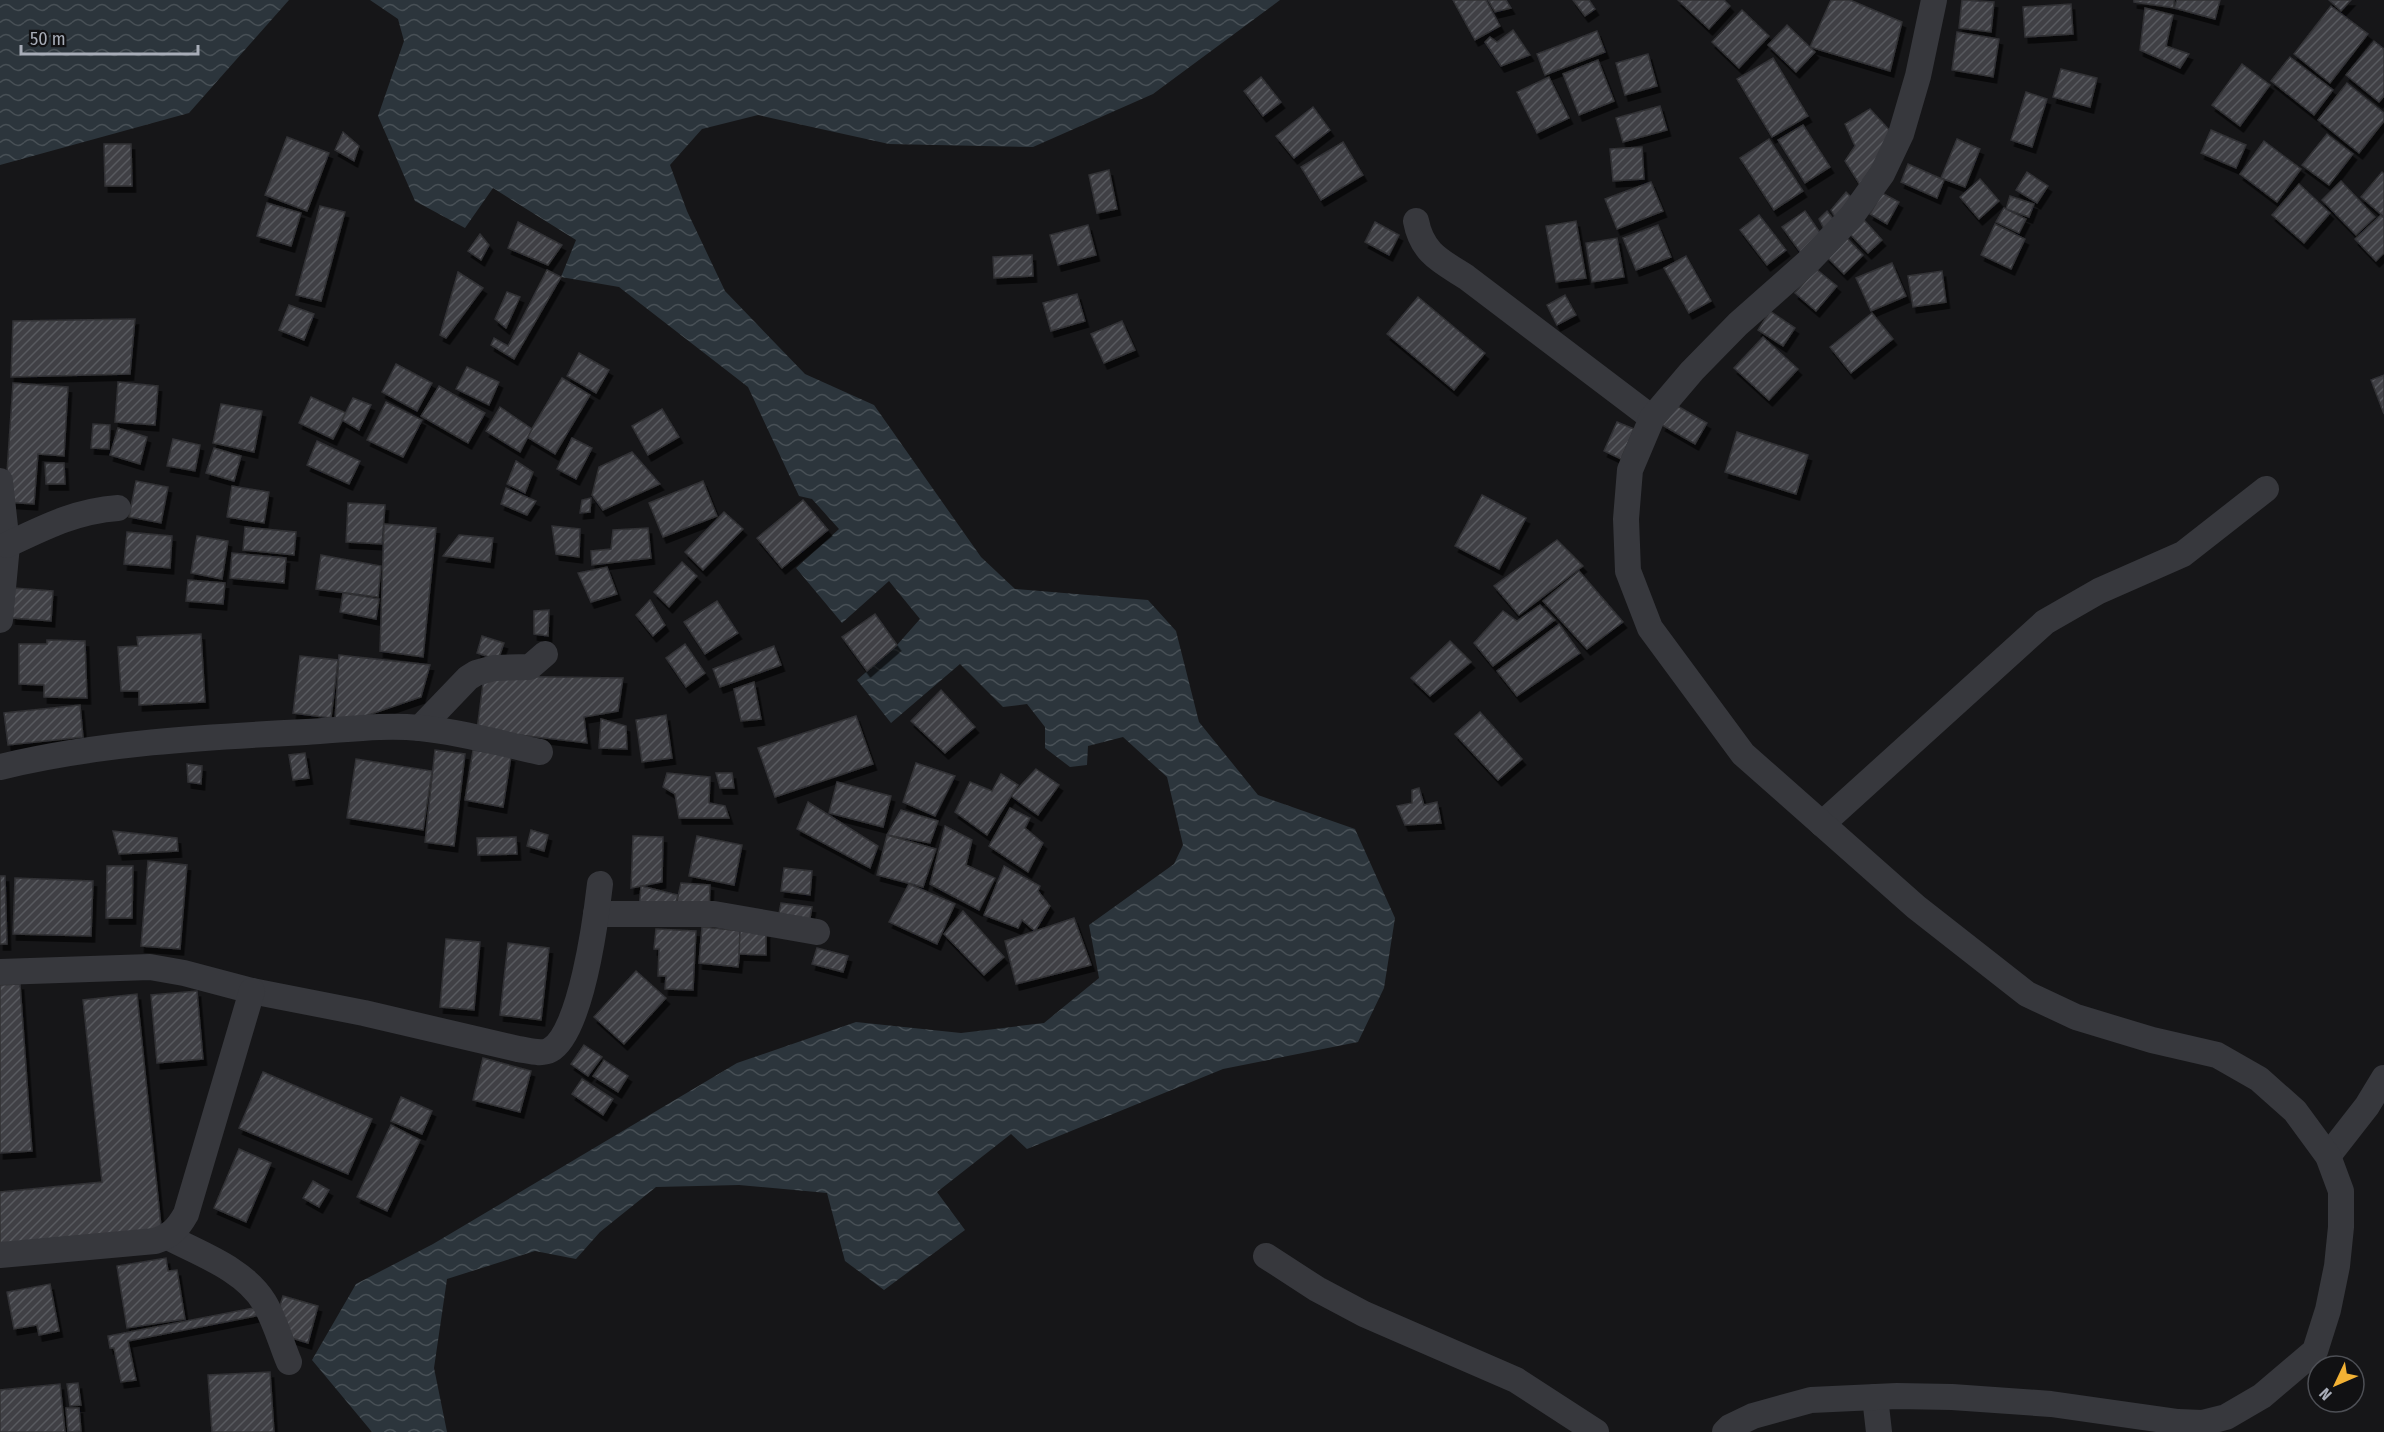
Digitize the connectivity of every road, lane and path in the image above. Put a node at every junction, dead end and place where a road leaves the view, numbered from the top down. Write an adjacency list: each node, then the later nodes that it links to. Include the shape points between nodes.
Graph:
1 (1934, 0): 3 (street, via 1907,115 1882,174 1844,225 1738,324)
2 (1416, 221): 3 (street, via 1419,237 1436,258)
3 (1652, 418): 13 (street, via 1630,470 1626,519 1628,571 1650,628 1743,754)
4 (0, 481): 7 (street)
5 (2266, 489): 13 (street, via 2183,554 2099,591 2045,622)
6 (118, 508): 7 (street, via 92,510 55,522)
7 (7, 545): 8 (street)
8 (0, 620)
9 (545, 654): 10 (street, via 530,667 476,673 454,690)
10 (420, 728): 11 (street); 12 (street, via 387,726 210,738 50,756)
11 (540, 752)
12 (0, 767)
13 (1822, 824): 20 (street, via 1916,907 2027,994 2076,1017 2217,1055 2259,1079 2288,1104)
14 (600, 884): 15 (street)
15 (596, 914): 16 (street, via 714,914); 18 (street, via 577,1007 562,1037 550,1050 518,1049)
16 (817, 932)
17 (0, 972): 18 (street, via 150,967)
18 (252, 991): 21 (street, via 186,1214)
19 (2384, 1078): 20 (street)
20 (2328, 1156): 26 (street, via 2341,1191 2341,1227 2328,1310 2315,1351 2262,1396 2226,1417 2202,1423)
21 (168, 1237): 22 (street, via 155,1242); 24 (street, via 232,1271 254,1289)
22 (0, 1255)
23 (1266, 1256): 27 (street, via 1364,1314 1516,1380)
24 (289, 1362)
25 (1875, 1397): 26 (street, via 1952,1397 2051,1404); 28 (street, via 1812,1400 1753,1416); 29 (street)
26 (2110, 1423)
27 (1596, 1432)
28 (1725, 1432)
29 (1879, 1432)

